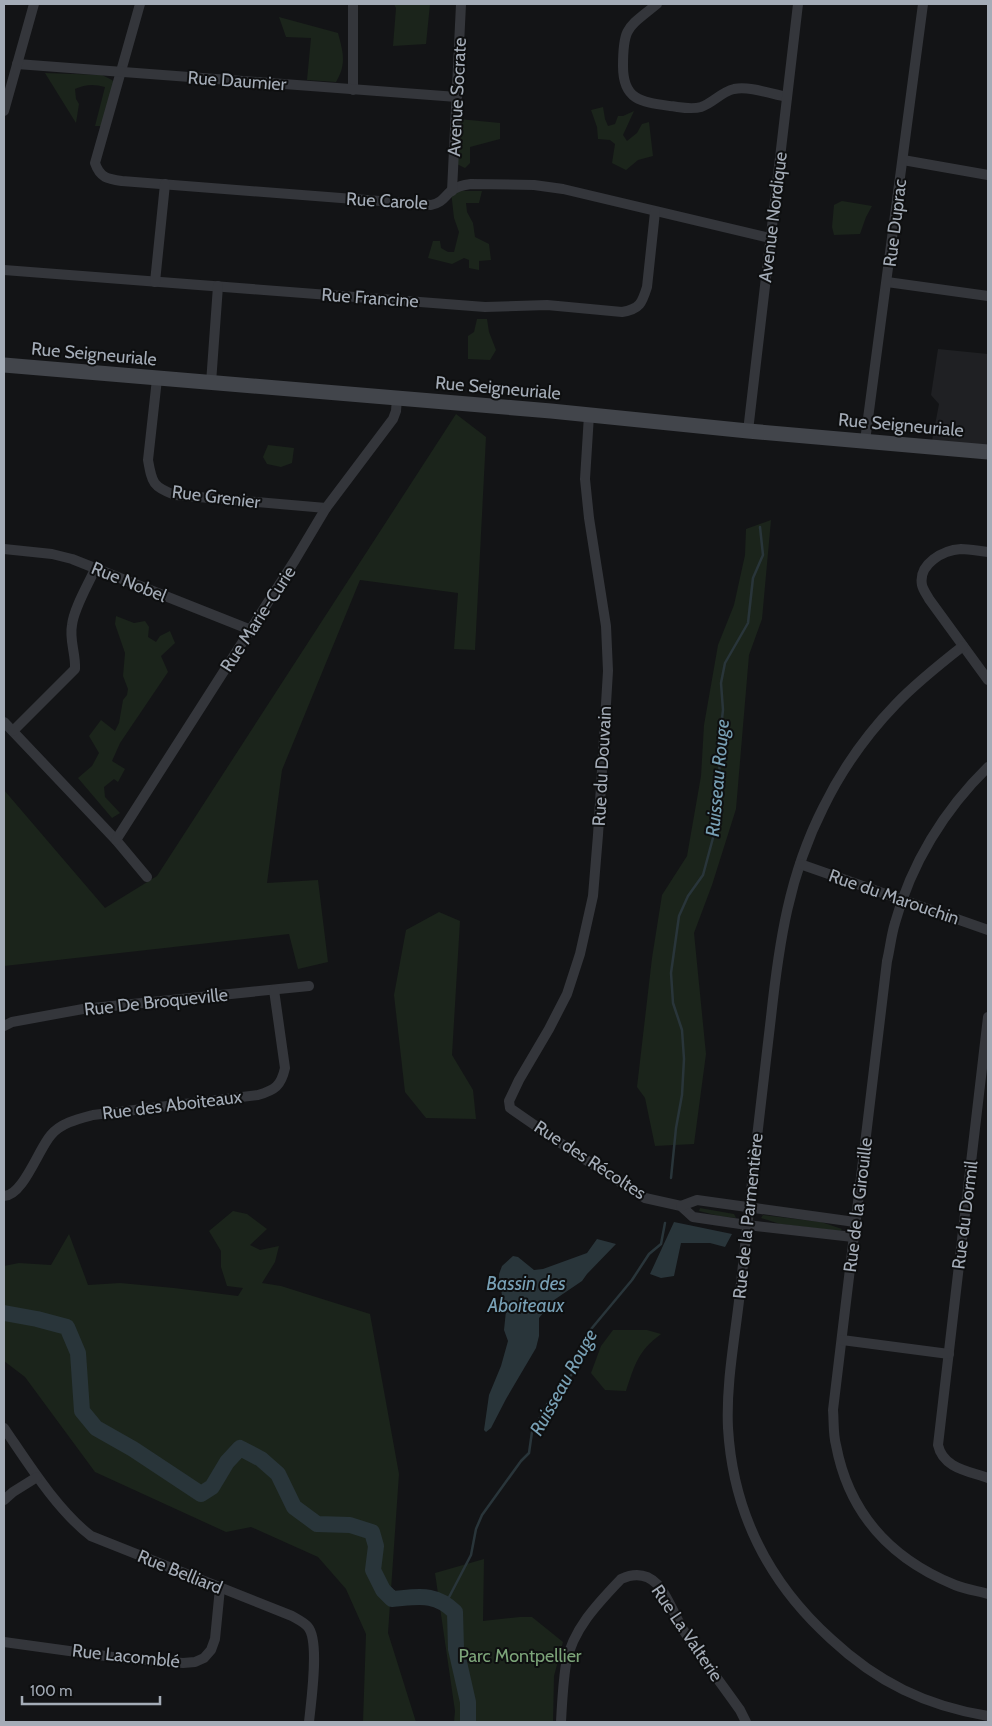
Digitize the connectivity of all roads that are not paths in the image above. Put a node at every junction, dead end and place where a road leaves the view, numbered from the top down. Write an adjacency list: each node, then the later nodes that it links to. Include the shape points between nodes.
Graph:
1 (34, 4): 8 (street)
2 (140, 4): 9 (street, Rue Carole)
3 (353, 4): 10 (street)
4 (461, 4): 11 (street, Avenue Socrate)
5 (657, 4): 12 (street, via 625,33 623,80 627,90 636,97 648,103 689,108 700,107 735,89)
6 (798, 4): 12 (street, Avenue Nordique)
7 (923, 4): 14 (street, Rue Duprac)
8 (17, 64): 9 (street, Rue Daumier); 13 (street)
9 (120, 72): 10 (street, Rue Daumier); 16 (street, Rue Carole, via 95,163 98,172 112,179)
10 (353, 90): 11 (street, Rue Daumier)
11 (457, 97): 17 (street, Avenue Socrate)
12 (786, 97): 19 (street, Avenue Nordique)
13 (4, 111)
14 (903, 160): 15 (street); 22 (street, Rue Duprac)
15 (988, 175)
16 (165, 184): 17 (street, Rue Carole, via 431,206 440,203); 21 (street)
17 (452, 191): 18 (street, Rue Carole, via 471,184 534,185)
18 (655, 212): 19 (street, Rue Carole); 23 (street, Rue Francine, via 647,287 640,305 622,312 547,304 485,307)
19 (770, 238): 30 (street, Avenue Nordique)
20 (4, 270): 21 (street, Rue Francine)
21 (155, 282): 23 (street, Rue Francine)
22 (887, 282): 24 (street); 31 (street, Rue Duprac)
23 (218, 286): 27 (street)
24 (988, 296)
25 (4, 365): 26 (street, Rue Seigneuriale)
26 (157, 379): 27 (street, Rue Seigneuriale); 33 (street, Rue Grenier, via 148,460 154,483 164,491 175,495)
27 (211, 383): 28 (street, Rue Seigneuriale)
28 (398, 398): 29 (street, Rue Seigneuriale); 33 (street, Rue Marie-Curie, via 393,419)
29 (590, 415): 30 (street, Rue Seigneuriale); 53 (street, Rue du Douvain, via 585,480 606,626 608,671 593,896 567,994)
30 (748, 431): 31 (street, Rue Seigneuriale)
31 (865, 441): 32 (street, Rue Seigneuriale)
32 (988, 452)
33 (326, 508): 37 (street, Rue Marie-Curie)
34 (4, 549): 36 (street, Rue Nobel, via 52,554)
35 (988, 552): 38 (street, via 961,549 944,553 934,558 921,578 929,599)
36 (95, 569): 37 (street, Rue Nobel); 41 (street, via 72,624 75,669)
37 (250, 630): 43 (street, Rue Marie-Curie)
38 (962, 646): 39 (street); 44 (street, Rue de la Parmentière, via 894,706 861,746 822,809)
39 (988, 680)
40 (4, 722): 41 (street)
41 (13, 731): 43 (street)
42 (988, 767): 46 (street, Rue de la Girouille, via 939,824)
43 (116, 840): 45 (street)
44 (800, 864): 46 (street, Rue du Marouchin); 56 (street, Rue de la Parmentière, via 779,949)
45 (146, 877)
46 (902, 900): 47 (street, Rue du Marouchin); 57 (street, Rue de la Girouille, via 887,961)
47 (988, 930)
48 (309, 986): 49 (street, Rue De Broqueville)
49 (274, 990): 51 (street, Rue De Broqueville, via 83,1009); 54 (street, Rue des Aboiteaux, via 285,1068 283,1080 276,1087 258,1095 74,1120 51,1135 22,1183)
50 (988, 1018): 52 (street, Rue du Dormil)
51 (4, 1026)
52 (987, 1034): 61 (street, Rue du Dormil)
53 (509, 1101): 55 (street, Rue des Récoltes, via 510,1108 645,1198)
54 (4, 1196)
55 (681, 1206): 56 (street, Rue des Récoltes, via 697,1200); 58 (street, Rue des Récoltes, via 693,1217)
56 (749, 1208): 57 (street, Rue des Récoltes); 58 (street, Rue de la Parmentière)
57 (854, 1222): 59 (street, Rue de la Girouille)
58 (747, 1225): 59 (street, Rue des Récoltes); 69 (street, Rue de la Parmentière, via 729,1386 728,1427 733,1470 743,1512 758,1545 781,1585 813,1623 852,1658 892,1684 933,1703)
59 (853, 1237): 60 (street, Rue de la Girouille)
60 (842, 1340): 61 (street); 67 (street, Rue de la Girouille, via 833,1410 835,1444 844,1478 858,1506 877,1532 904,1558 957,1586)
61 (949, 1354): 64 (street, Rue du Dormil, via 938,1445 940,1454 955,1466)
62 (4, 1428): 63 (street, Rue Belliard)
63 (37, 1477): 65 (street); 66 (street, Rue Belliard, via 79,1527 91,1536)
64 (988, 1478)
65 (4, 1500)
66 (220, 1588): 68 (street, Rue Lacomblé, via 215,1639 211,1650 195,1662 120,1658); 70 (street, Rue Belliard, via 292,1616 309,1628 314,1643)
67 (988, 1594)
68 (4, 1642)
69 (988, 1716)
70 (309, 1722)
71 (561, 1722): 72 (street, Rue La Valterie, via 566,1662 573,1641 584,1622 621,1579 639,1574 658,1584 682,1628)
72 (746, 1722)

